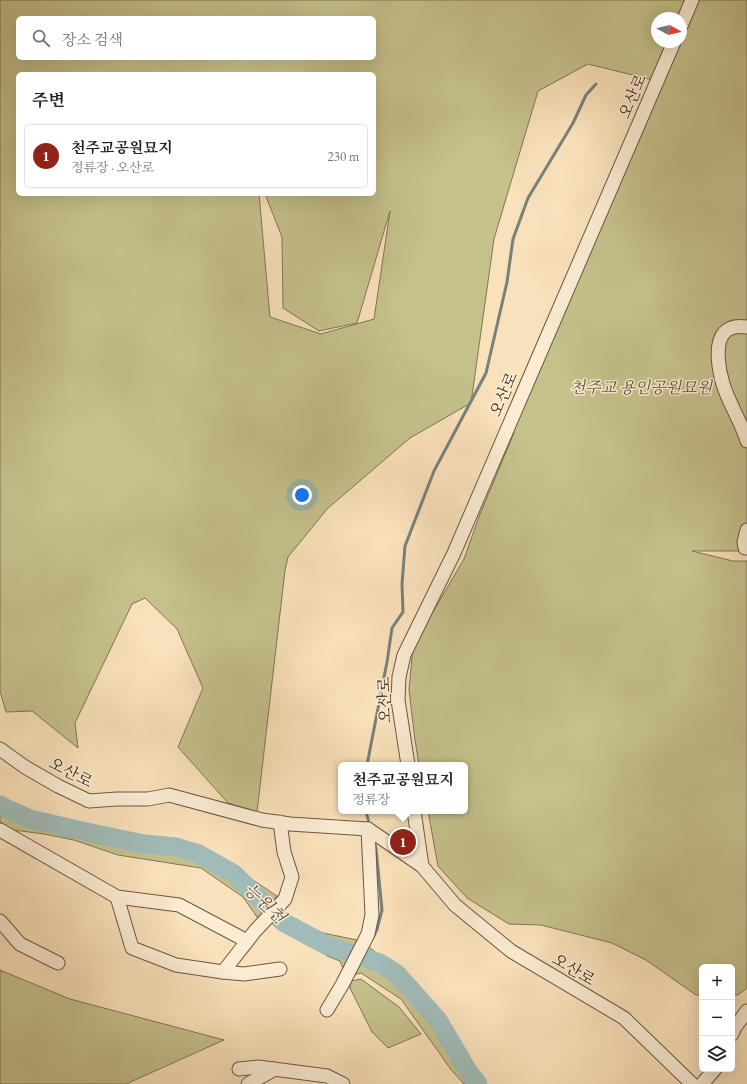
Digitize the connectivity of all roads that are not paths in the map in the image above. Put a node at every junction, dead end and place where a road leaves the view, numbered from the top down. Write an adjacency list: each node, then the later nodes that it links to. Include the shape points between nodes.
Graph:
1 (692, 0): 2 (street)
2 (687, 12)
3 (671, 48): 9 (street, 오산로, via 454,553 404,655 399,677 398,700)
4 (747, 327): 5 (street, via 732,328 724,333 719,344 718,365 723,385)
5 (747, 441)
6 (747, 530): 7 (street, via 744,542)
7 (747, 548)
8 (0, 749): 11 (street, 오산로, via 25,767 89,801 148,799 169,794 262,820)
9 (408, 762)
10 (414, 814): 14 (street)
11 (280, 822): 13 (street, 오산로); 17 (street, via 284,852 292,877 285,899)
12 (0, 830): 15 (street)
13 (372, 831): 14 (street, 오산로); 21 (street, via 372,915 368,934)
14 (422, 866): 29 (street, 오산로, via 455,905 511,952 624,1018)
15 (117, 897): 17 (street, via 179,904); 20 (street, via 132,948 176,965)
16 (0, 921): 18 (street, via 20,944)
17 (251, 936): 20 (street)
18 (58, 963)
19 (280, 969): 20 (street, via 244,974)
20 (223, 972)
21 (327, 1010)
22 (747, 1011): 23 (street)
23 (735, 1027)
24 (239, 1069): 25 (street)
25 (275, 1069): 27 (street); 28 (street, via 328,1076)
26 (712, 1072): 30 (street)
27 (248, 1084)
28 (343, 1084)
29 (692, 1084)
30 (702, 1084)

